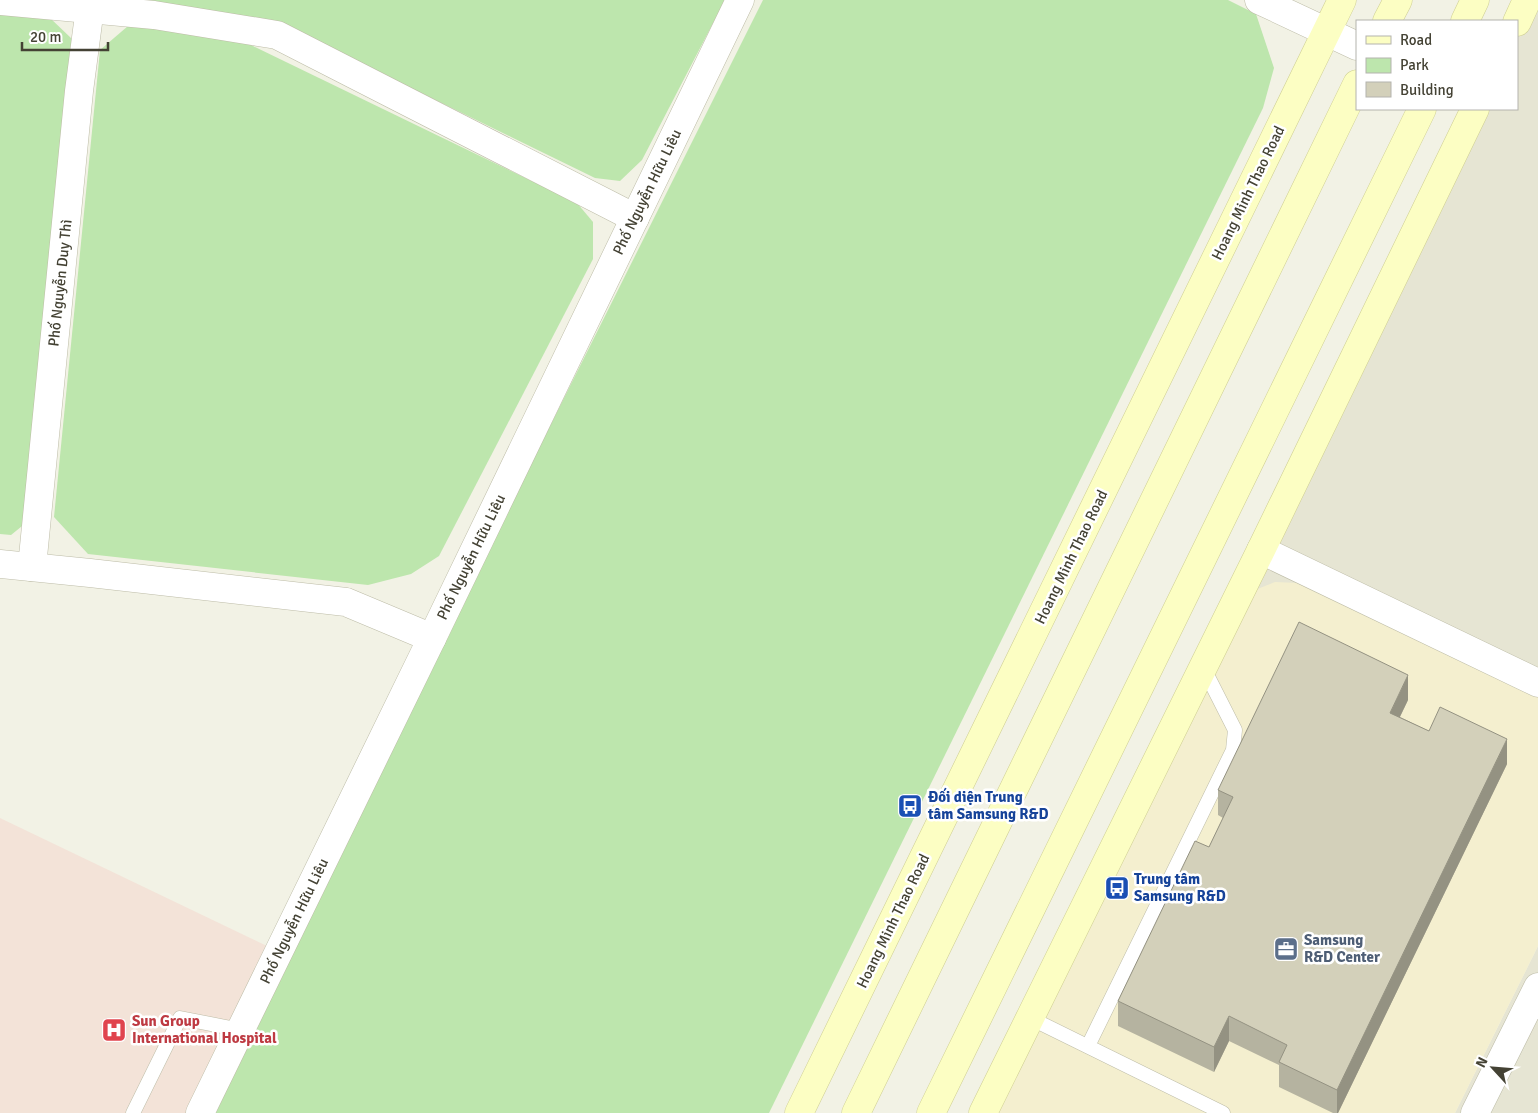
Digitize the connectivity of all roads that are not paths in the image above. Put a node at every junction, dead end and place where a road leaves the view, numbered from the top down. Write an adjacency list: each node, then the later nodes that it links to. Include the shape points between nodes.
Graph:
1 (740, 0): 17 (street, Phố Nguyễn Hữu Liêu)
2 (1259, 0): 12 (street)
3 (1342, 0): 12 (main road, Hoang Minh Thao Road)
4 (1398, 0): 9 (main road)
5 (1476, 0): 10 (main road)
6 (1527, 0): 11 (main road)
7 (0, 1): 8 (street)
8 (90, 5): 17 (street, via 277,36); 20 (street, Phố Nguyễn Duy Thì)
9 (1388, 20)
10 (1466, 20)
11 (1518, 20)
12 (1327, 31): 13 (street); 30 (main road, Hoang Minh Thao Road)
13 (1356, 46)
14 (1356, 86): 31 (main road)
15 (1422, 110): 32 (main road)
16 (1474, 110): 18 (main road)
17 (635, 218): 21 (street, Phố Nguyễn Hữu Liêu)
18 (1261, 550): 22 (main road); 23 (street)
19 (0, 564): 20 (street)
20 (32, 567): 21 (street, via 346,602)
21 (432, 638): 26 (street, Phố Nguyễn Hữu Liêu)
22 (1203, 667): 25 (main road); 27 (lane, via 1235,730 1233,750)
23 (1538, 683)
24 (1538, 987): 35 (street)
25 (1030, 1018): 27 (lane); 33 (main road)
26 (241, 1030): 28 (lane, via 180,1018); 29 (street, Phố Nguyễn Hữu Liêu)
27 (1088, 1046): 34 (lane)
28 (133, 1113)
29 (200, 1113)
30 (799, 1113)
31 (856, 1113)
32 (931, 1113)
33 (983, 1113)
34 (1223, 1113)
35 (1475, 1113)

